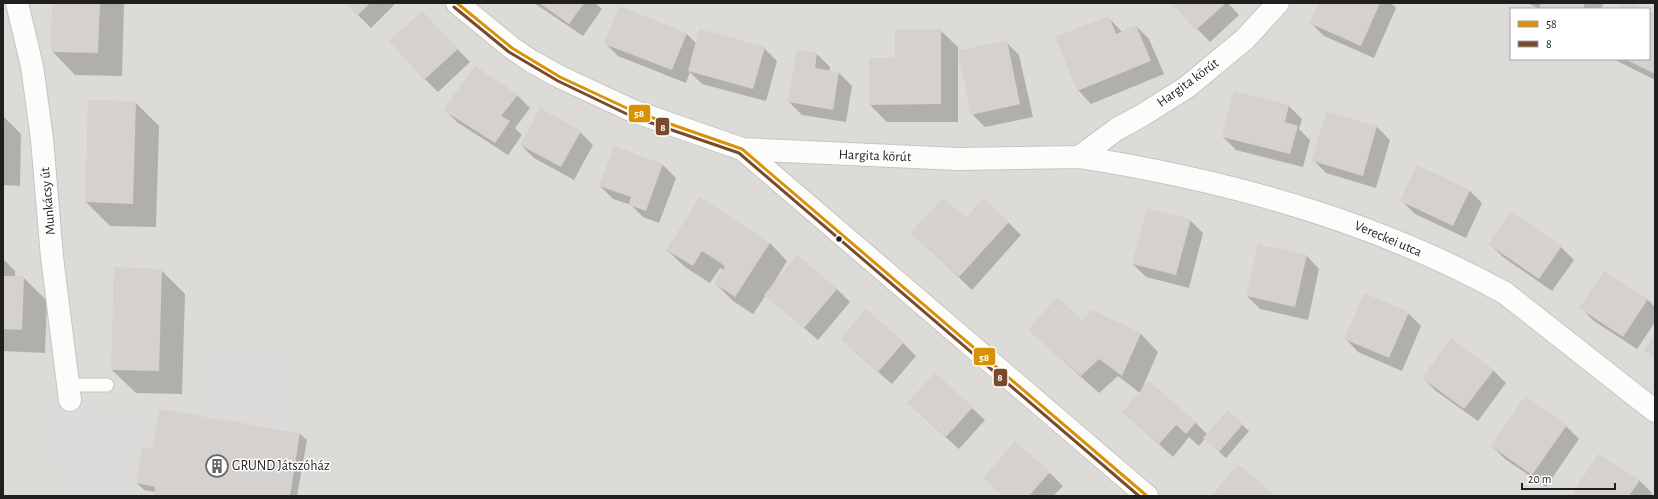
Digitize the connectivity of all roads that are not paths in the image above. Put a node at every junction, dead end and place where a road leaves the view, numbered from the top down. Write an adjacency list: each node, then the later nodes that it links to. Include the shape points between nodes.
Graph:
1 (17, 3): 7 (street, Munkácsy út, via 32,66 42,139 52,257)
2 (457, 3): 4 (street, Hargita körút, via 518,52 560,77 633,111)
3 (1278, 3): 5 (street, Hargita körút, via 1246,39 1192,82 1142,116 1117,129)
4 (742, 149): 5 (street, Hargita körút, via 958,159); 9 (street)
5 (1079, 157): 8 (street, Vereckei utca, via 1179,174 1250,191 1335,217 1436,259 1505,293)
6 (107, 385): 7 (lane)
7 (69, 392)
8 (1655, 411)
9 (1147, 496)

